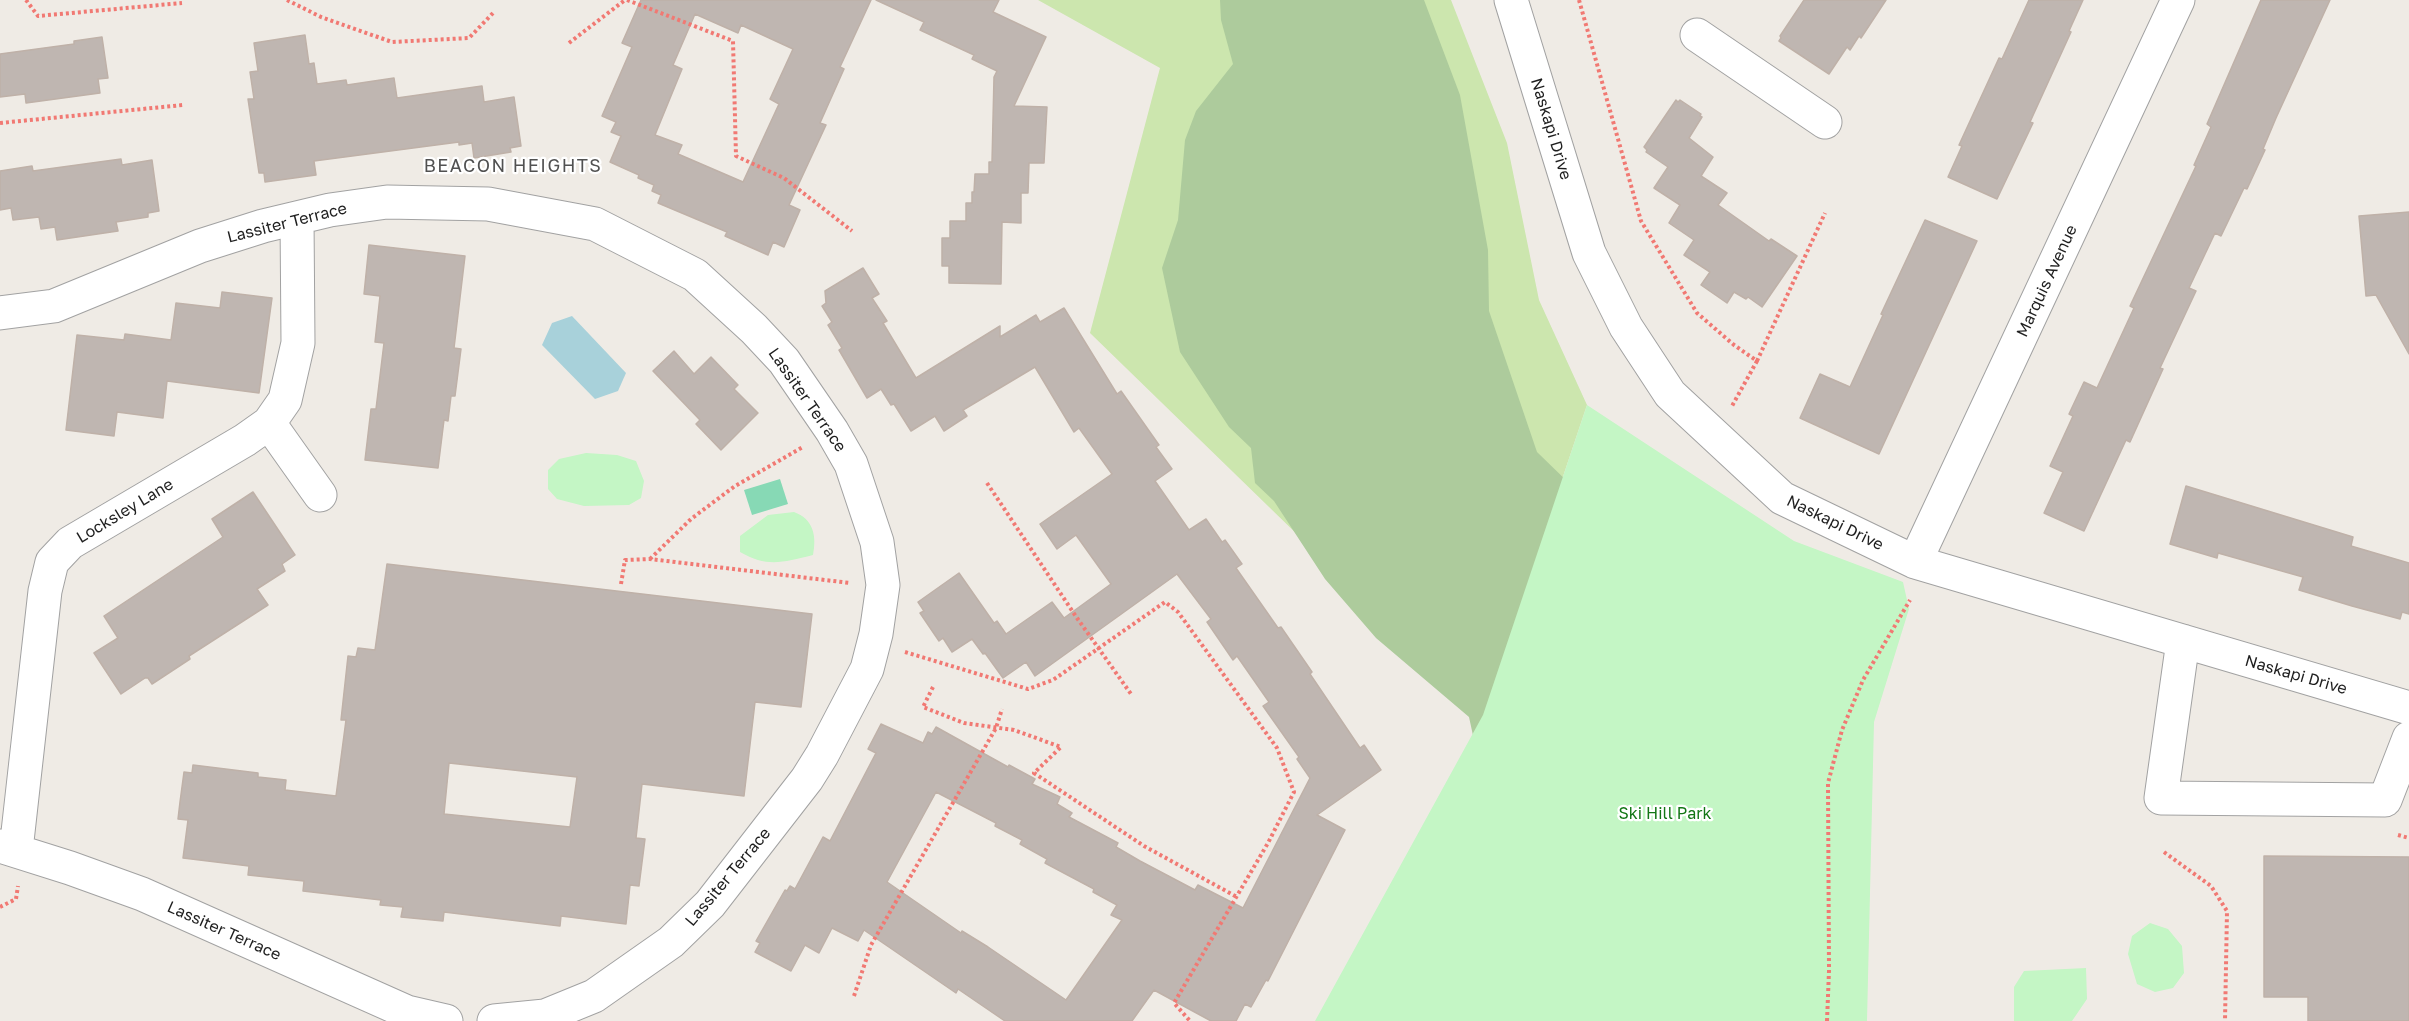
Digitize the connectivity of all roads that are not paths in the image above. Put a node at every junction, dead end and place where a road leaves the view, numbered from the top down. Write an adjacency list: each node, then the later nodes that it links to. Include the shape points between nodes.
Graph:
1 (1511, 0): 9 (street, Naskapi Drive, via 1589,253 1626,327 1670,394 1782,498)
2 (2178, 0): 9 (street, Marquis Avenue)
3 (1697, 35): 4 (street)
4 (1825, 122)
5 (297, 218): 6 (street, Lassiter Terrace, via 200,246 54,306); 7 (street, Locksley Lane, via 298,343 285,400); 15 (street, Lassiter Terrace, via 387,202 477,204 595,224 695,275 784,361 832,431 851,464 877,542 883,585 867,669 807,778 710,904 671,942 594,996 545,1016)
6 (0, 313)
7 (269, 423): 8 (street); 13 (street, Locksley Lane, via 70,543 51,562)
8 (320, 495)
9 (1915, 562): 10 (street, Naskapi Drive)
10 (2183, 641): 11 (street, Naskapi Drive); 12 (street, via 2161,798 2385,800)
11 (2409, 708)
12 (2409, 738)
13 (8, 848): 14 (street, Lassiter Terrace, via 142,894 407,1012)
14 (446, 1021)
15 (494, 1021)

